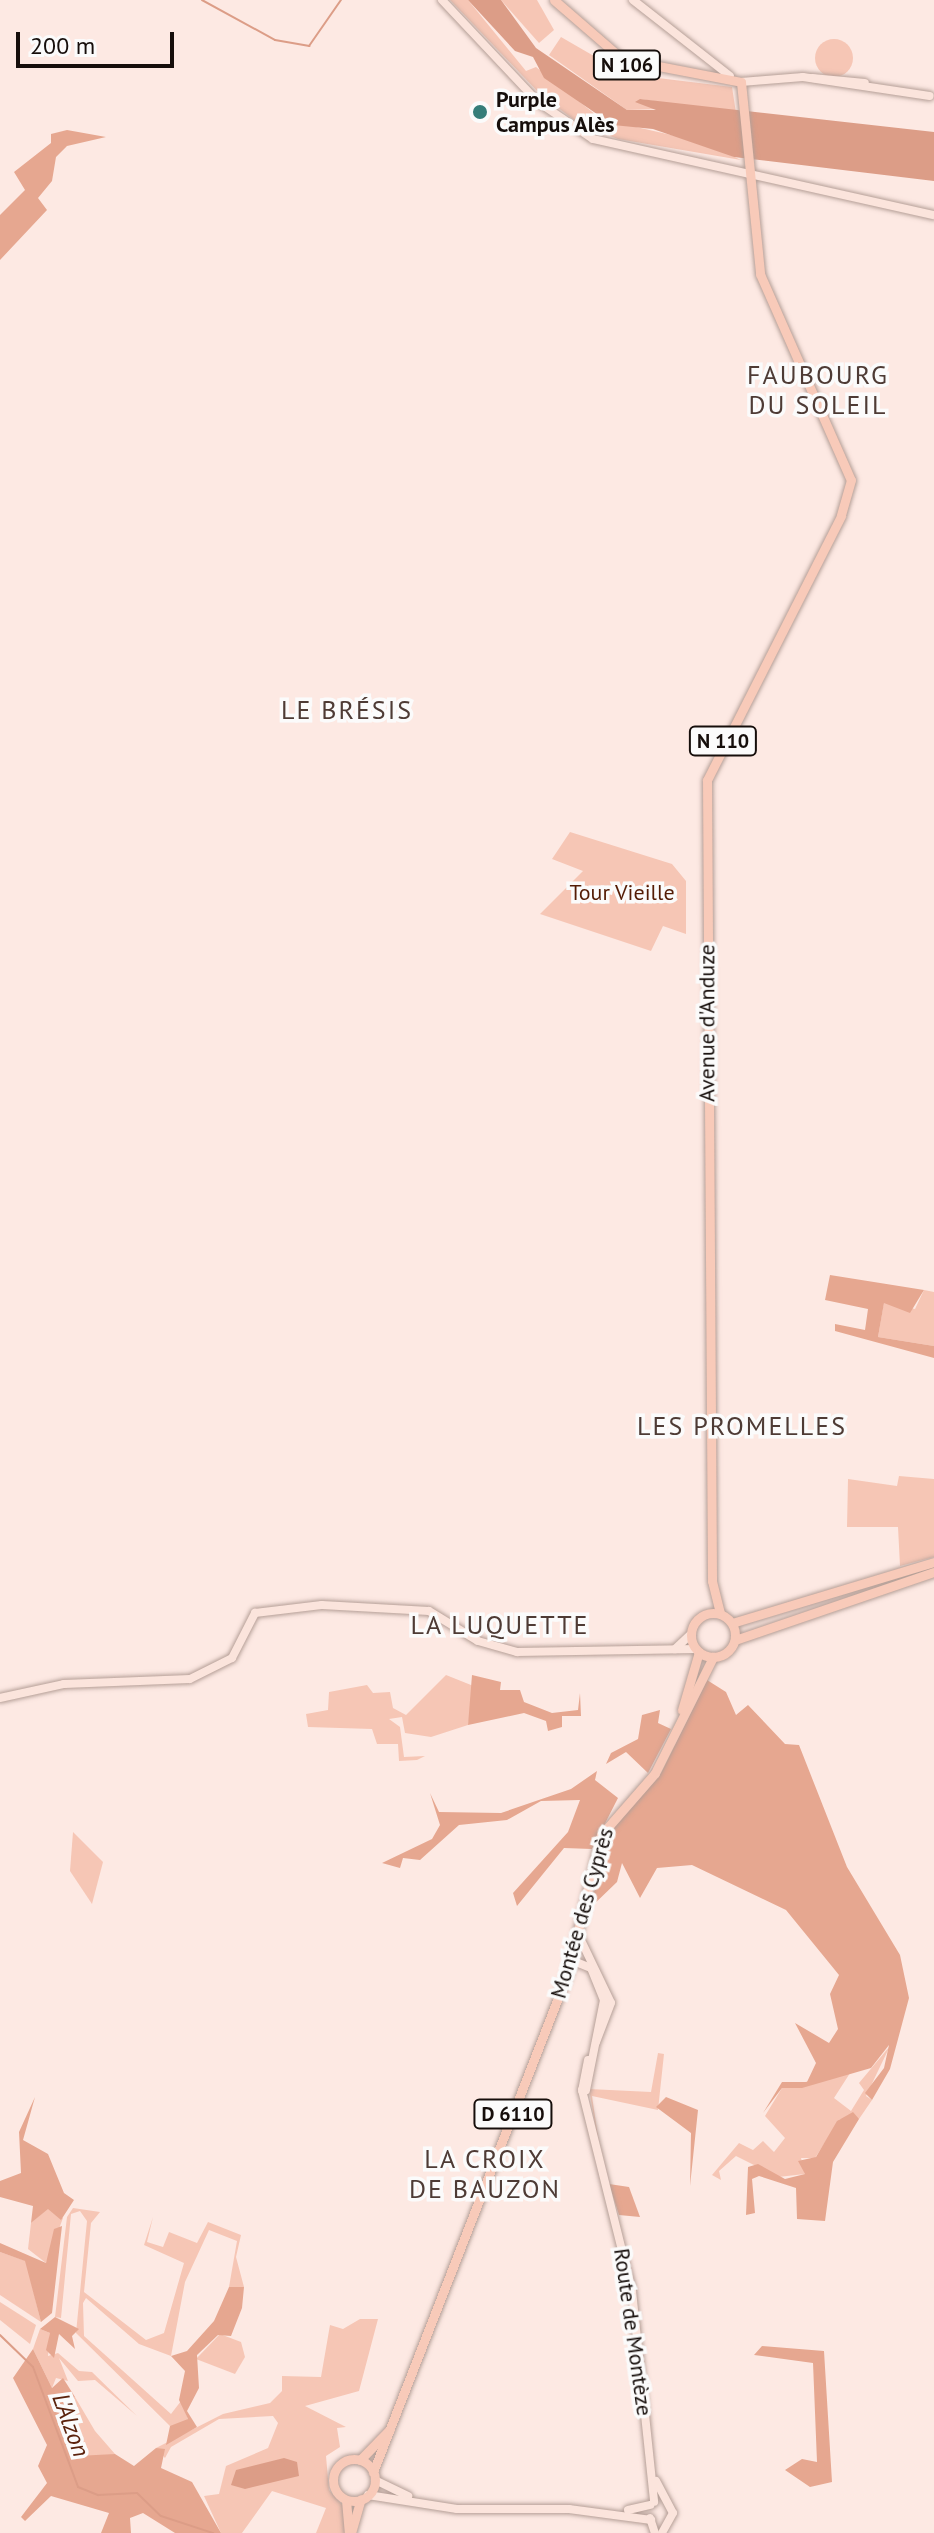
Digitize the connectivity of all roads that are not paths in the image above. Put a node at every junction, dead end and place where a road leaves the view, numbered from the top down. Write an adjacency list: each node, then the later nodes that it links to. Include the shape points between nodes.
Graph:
1 (442, 0): 8 (street, via 556,117 593,139)
2 (548, 0): 5 (main road, N 106, via 621,64)
3 (554, 0): 5 (main road, N 106, via 622,59)
4 (633, 0): 5 (street)
5 (730, 76): 6 (main road, N 106)
6 (741, 85): 7 (street, via 812,78); 8 (main road)
7 (932, 97)
8 (749, 172): 9 (street); 12 (main road, Avenue d'Anduze / N 110, via 764,286 847,460 848,499 707,780)
9 (934, 215)
10 (934, 1562): 15 (main road)
11 (934, 1572): 17 (main road)
12 (712, 1581): 13 (main road, Avenue d'Anduze / N 110); 14 (main road, Avenue d'Anduze / N 110)
13 (720, 1613): 14 (main road); 15 (main road)
14 (704, 1614): 16 (main road)
15 (732, 1623): 17 (main road)
16 (691, 1634): 18 (main road); 19 (street)
17 (735, 1640): 20 (main road)
18 (698, 1651): 19 (street); 20 (main road); 22 (main road, Montée des Cyprès / D 6110)
19 (671, 1652): 21 (street, via 507,1651 435,1613 406,1606 255,1613 232,1658 199,1676 143,1686 64,1684)
20 (713, 1657): 22 (main road, Montée des Cyprès / D 6110)
21 (0, 1698)
22 (677, 1729): 23 (main road, Montée des Cyprès / D 6110, via 655,1773 607,1822)
23 (578, 1934): 24 (main road, Montée des Cyprès / D 6110); 25 (street, Route de Montèze, via 611,2003)
24 (571, 1960): 25 (street, Route de Montèze, via 591,1968 604,2000); 26 (main road, Montée des Cyprès / D 6110)
25 (589, 2057): 31 (street, Route de Montèze, via 584,2098 632,2291)
26 (393, 2427): 27 (main road, Montée des Cyprès / D 6110); 28 (main road, Montée des Cyprès / D 6110)
27 (360, 2460): 28 (main road); 30 (main road, via 343,2462 333,2475)
28 (374, 2476): 29 (main road); 31 (street, via 450,2505)
29 (365, 2497): 30 (main road); 33 (street, via 457,2509 569,2509); 34 (main road)
30 (346, 2500): 34 (main road)
31 (656, 2502): 32 (street, via 673,2509); 33 (street)
32 (667, 2523): 33 (street); 35 (street)
33 (653, 2525)
34 (350, 2533)
35 (662, 2533)

